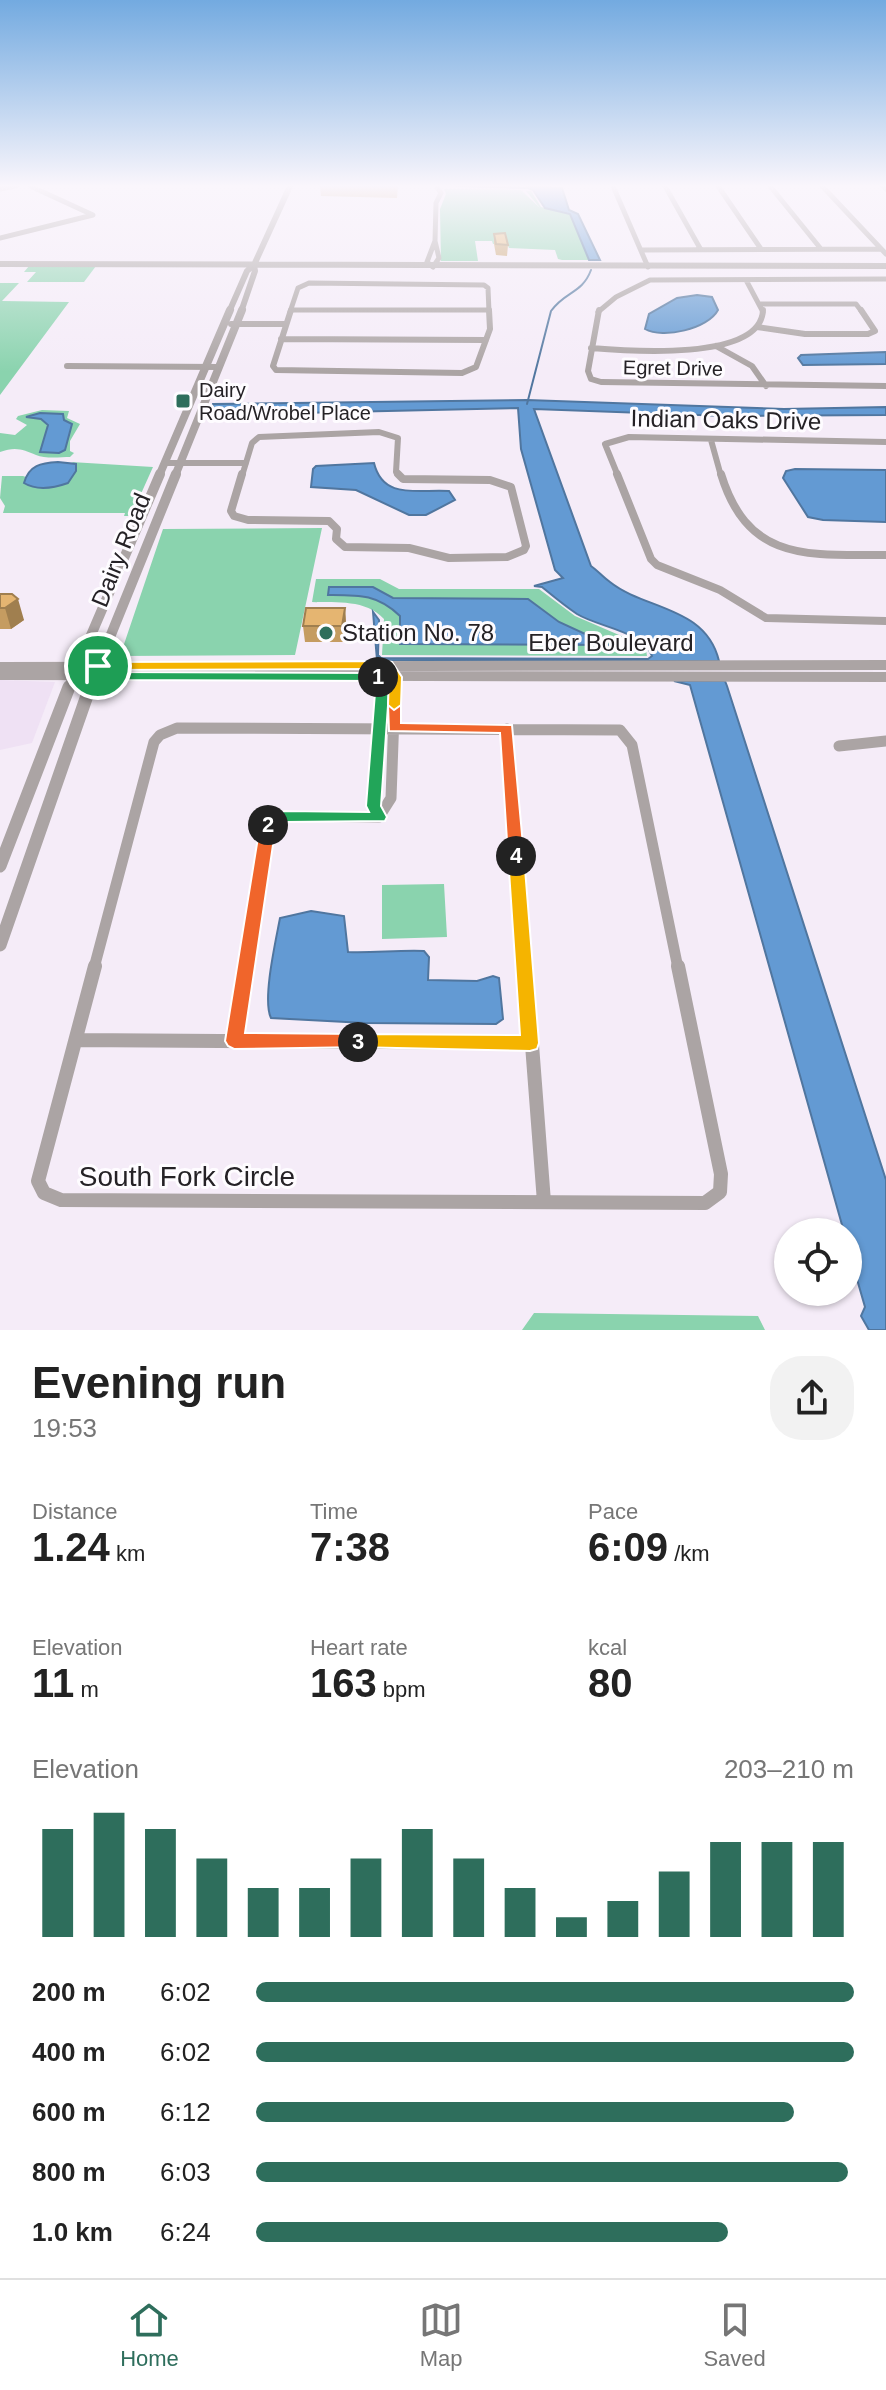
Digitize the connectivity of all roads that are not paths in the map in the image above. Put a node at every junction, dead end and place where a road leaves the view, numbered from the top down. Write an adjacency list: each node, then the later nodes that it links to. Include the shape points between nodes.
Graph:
1 (262, 248): 10 (street, Dairy Road)
2 (432, 248): 12 (street, via 427,262)
3 (439, 248): 12 (street)
4 (761, 249): 5 (street); 7 (street)
5 (821, 249): 8 (street)
6 (641, 250): 7 (street); 13 (street)
7 (701, 250)
8 (884, 252)
9 (0, 264): 10 (street)
10 (254, 265): 12 (street); 20 (street, Dairy Road); 21 (street, Dairy Road)
11 (886, 266): 13 (street)
12 (433, 267): 13 (street)
13 (646, 267): 15 (street)
14 (886, 279): 16 (street, Egret Drive)
15 (650, 280): 16 (street, Egret Drive); 27 (street, Egret Drive, via 598,311)
16 (746, 280): 17 (street)
17 (761, 304): 23 (street); 23 (street, via 856,304 875,331 805,334)
18 (291, 310): 19 (street); 19 (street, via 301,285 354,283 484,285); 22 (street)
19 (489, 310): 25 (street)
20 (224, 324): 21 (street); 29 (street, Dairy Road)
21 (237, 324): 22 (street); 30 (street, Dairy Road)
22 (286, 324): 24 (street)
23 (757, 327): 26 (street)
24 (281, 339): 25 (street); 25 (street, via 276,370 331,373 462,373 476,367)
25 (486, 340)
26 (716, 346): 27 (street, via 665,351); 31 (street, via 752,366)
27 (591, 348): 31 (street, Egret Drive, via 588,376 601,382)
28 (67, 366): 29 (street)
29 (206, 367): 30 (street); 35 (street, Dairy Road)
30 (219, 367): 36 (street, Dairy Road)
31 (766, 386): 32 (street, Egret Drive)
32 (886, 386)
33 (711, 440): 34 (street, Indian Oaks Drive); 38 (street, via 727,495 742,523 756,534 797,552); 39 (street, Indian Oaks Drive, via 629,437 605,444 651,559 766,618)
34 (886, 442)
35 (164, 463): 36 (street); 42 (street, Dairy Road)
36 (180, 463): 37 (street); 43 (street, Dairy Road)
37 (246, 463): 37 (street, via 231,511 240,519 329,521 345,547 409,548 449,558 507,557 526,546 511,487 490,480 403,479 396,472 398,438 387,432 268,435 254,440)
38 (886, 555)
39 (886, 621)
40 (886, 665): 44 (street, Eber Boulevard)
41 (0, 667): 42 (street, Eber Boulevard)
42 (75, 671): 43 (street, Eber Boulevard); 45 (street, Eber Boulevard); 53 (street, Dairy Road)
43 (96, 671): 44 (street, Eber Boulevard); 54 (street, Dairy Road)
44 (388, 673): 46 (street, Eber Boulevard); 47 (street); 48 (street)
45 (0, 675)
46 (886, 677)
47 (378, 727): 48 (street, South Fork Circle); 52 (street, via 374,806); 55 (street, South Fork Circle, via 177,728 160,735)
48 (394, 728): 49 (street, South Fork Circle); 52 (street, via 391,798)
49 (507, 729): 57 (street); 58 (street, South Fork Circle, via 620,730 632,745 721,1174 720,1192 705,1203)
50 (886, 741): 51 (street)
51 (839, 746)
52 (379, 817): 56 (street, via 284,816 269,822)
53 (0, 866)
54 (0, 945)
55 (76, 1040): 56 (street); 58 (street, South Fork Circle, via 38,1181 44,1193 61,1200)
56 (234, 1041): 57 (street)
57 (530, 1043): 58 (street)
58 (544, 1202)

